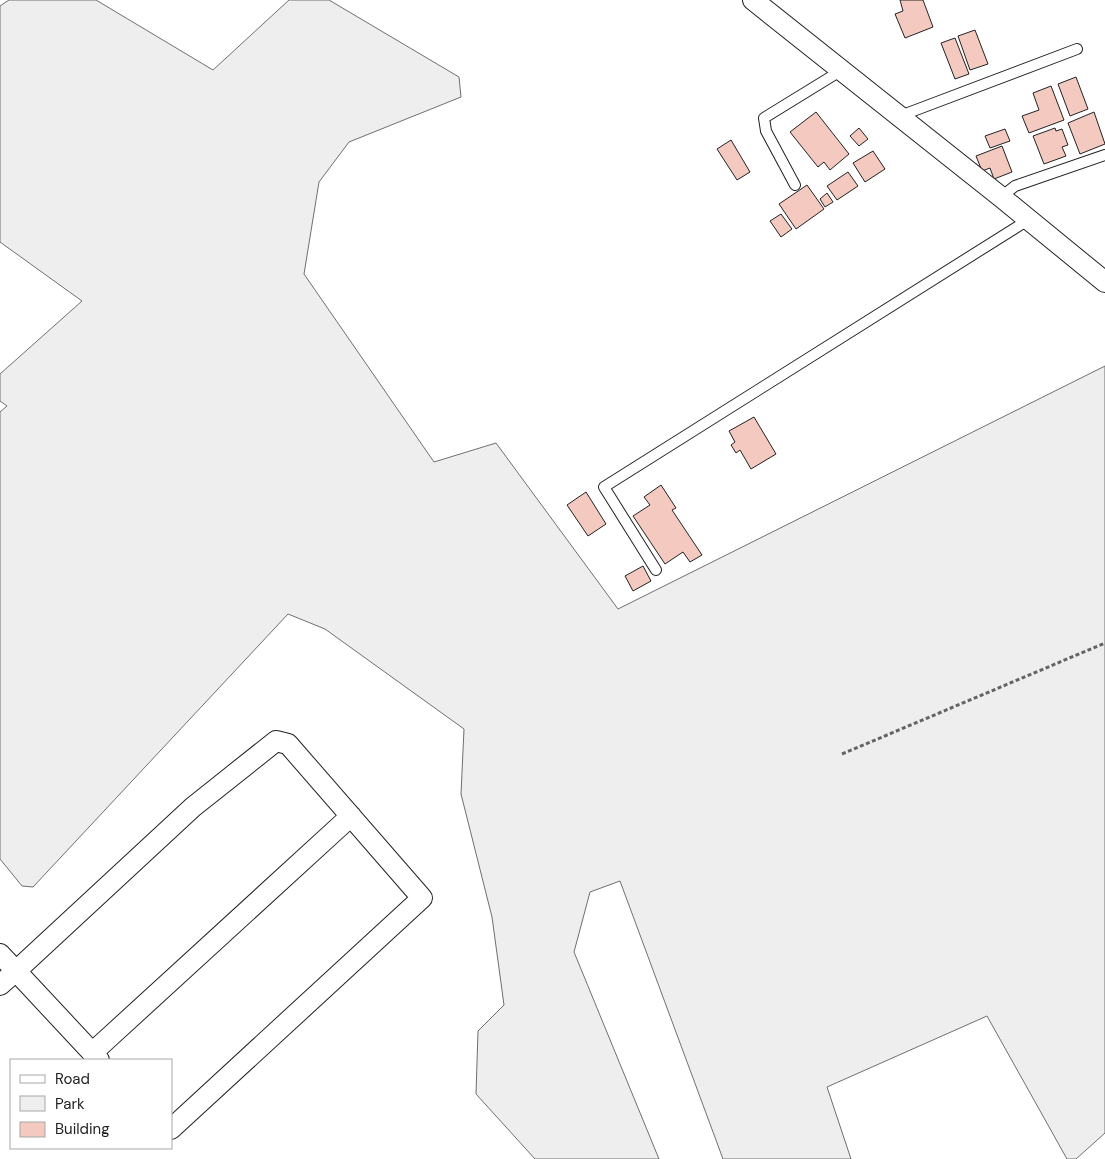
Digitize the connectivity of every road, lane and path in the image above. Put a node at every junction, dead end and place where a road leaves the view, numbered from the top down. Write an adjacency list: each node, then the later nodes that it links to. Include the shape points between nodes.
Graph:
1 (753, 0): 3 (street)
2 (1077, 49): 4 (lane)
3 (842, 70): 4 (street); 6 (lane, via 764,118 766,131)
4 (900, 116): 7 (street)
5 (1105, 155): 7 (lane, via 1015,186)
6 (795, 185)
7 (1001, 197): 8 (street)
8 (1028, 220): 9 (street); 10 (lane, via 604,487)
9 (1105, 282)
10 (656, 570)
11 (1105, 643): 12 (path)
12 (842, 754)
13 (351, 816): 15 (street, via 288,744 276,741 193,807); 17 (street); 18 (street, via 422,898)
14 (0, 954): 15 (street)
15 (16, 970): 16 (street); 17 (street)
16 (0, 985)
17 (96, 1057)
18 (172, 1128)

